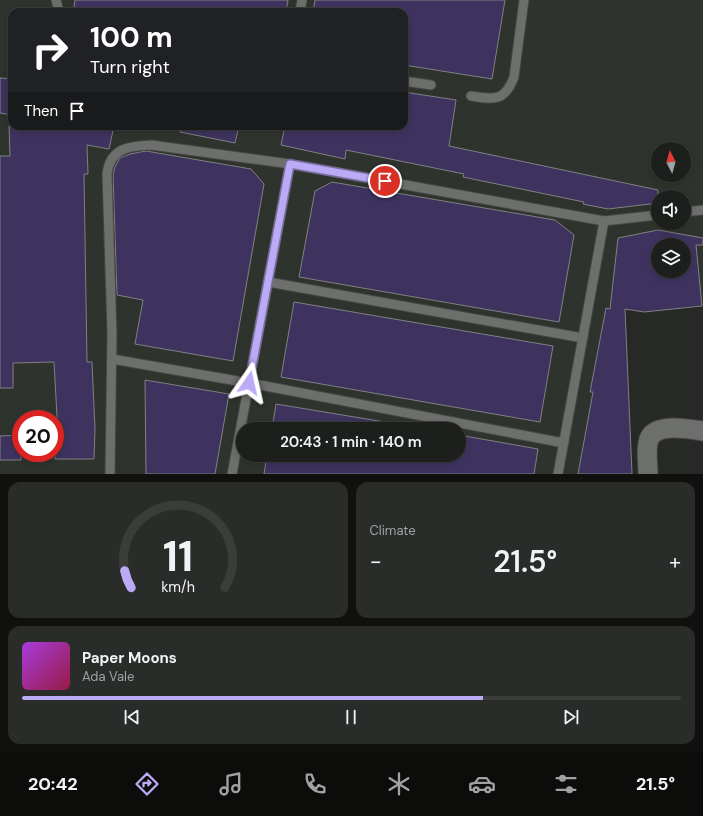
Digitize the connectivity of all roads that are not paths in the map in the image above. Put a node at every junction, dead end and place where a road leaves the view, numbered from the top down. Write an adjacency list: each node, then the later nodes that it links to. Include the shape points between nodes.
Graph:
1 (524, 0): 4 (lane, via 514,77 509,88 501,97 491,100)
2 (408, 81): 3 (lane)
3 (431, 85)
4 (472, 96)
5 (290, 164): 9 (lane); 10 (lane); 12 (lane, via 151,145 130,146 115,155 108,166 107,174)
6 (703, 210): 7 (lane)
7 (691, 211)
8 (651, 216): 9 (lane)
9 (604, 221): 11 (lane)
10 (268, 282): 11 (lane); 13 (lane)
11 (583, 338): 15 (lane)
12 (112, 360): 13 (lane); 16 (lane)
13 (249, 383): 15 (lane); 17 (lane)
14 (703, 431): 19 (street, via 675,428 661,429 653,434 648,441)
15 (564, 442): 18 (lane)
16 (110, 474)
17 (232, 474)
18 (558, 474)
19 (648, 474)

